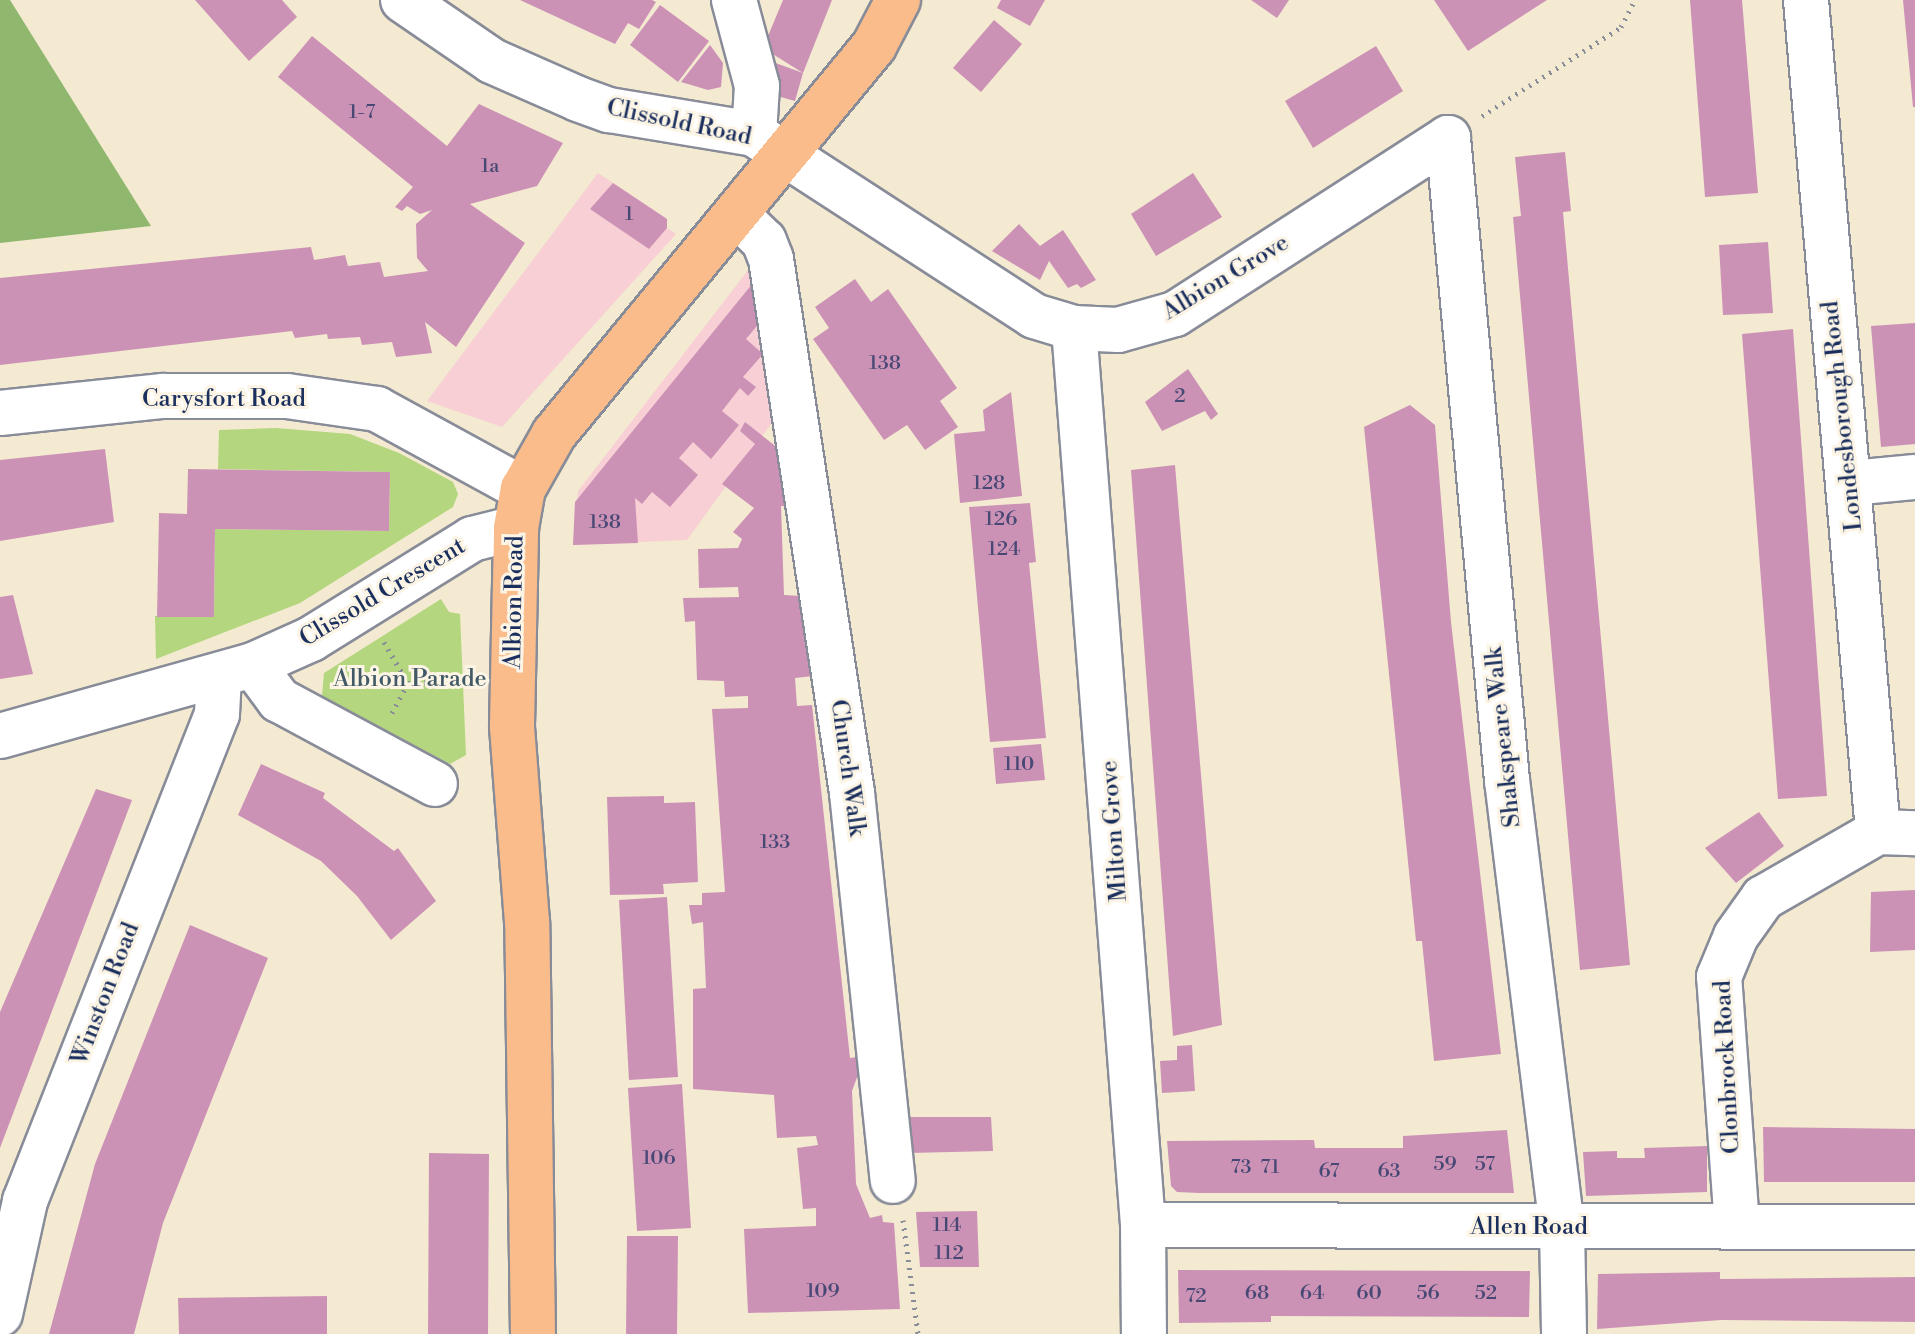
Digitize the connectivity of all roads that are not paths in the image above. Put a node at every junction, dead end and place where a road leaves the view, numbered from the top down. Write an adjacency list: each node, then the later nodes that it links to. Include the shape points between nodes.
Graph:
1 (403, 0): 6 (street, Clissold Road, via 492,61 578,99)
2 (734, 0): 6 (street)
3 (898, 0): 6 (main road, Albion Road, via 874,46)
4 (1806, 0): 11 (street, Londesborough Road)
5 (1448, 138): 8 (street, Albion Grove, via 1175,314 1118,330); 21 (street, Shakspeare Walk, via 1507,780)
6 (771, 145): 7 (main road, Albion Road); 8 (street, Albion Grove, via 1034,316)
7 (737, 215): 12 (main road, Albion Road, via 554,434); 17 (street, Church Walk, via 764,241 771,259 852,793)
8 (1074, 328): 18 (street, Milton Grove)
9 (0, 413): 12 (street, Carysfort Road, via 163,396 317,400 377,409)
10 (1915, 477): 11 (street)
11 (1851, 483): 16 (street, Londesborough Road)
12 (519, 508): 13 (street, Clissold Crescent, via 324,631); 23 (main road, Albion Road, via 513,679 527,922)
13 (236, 671): 14 (street, Clissold Crescent); 15 (street); 22 (street, Winston Road, via 25,1201)
14 (0, 736)
15 (435, 784)
16 (1896, 832): 19 (street, Clonbrock Road, via 1763,898 1736,936 1719,977)
17 (893, 1181)
18 (1143, 1225): 21 (street, Allen Road); 24 (street, Milton Grove)
19 (1737, 1226): 20 (street, Allen Road); 21 (street, Allen Road)
20 (1915, 1227)
21 (1562, 1228): 25 (street, Shakspeare Walk)
22 (0, 1314)
23 (533, 1334)
24 (1144, 1334)
25 (1564, 1334)

